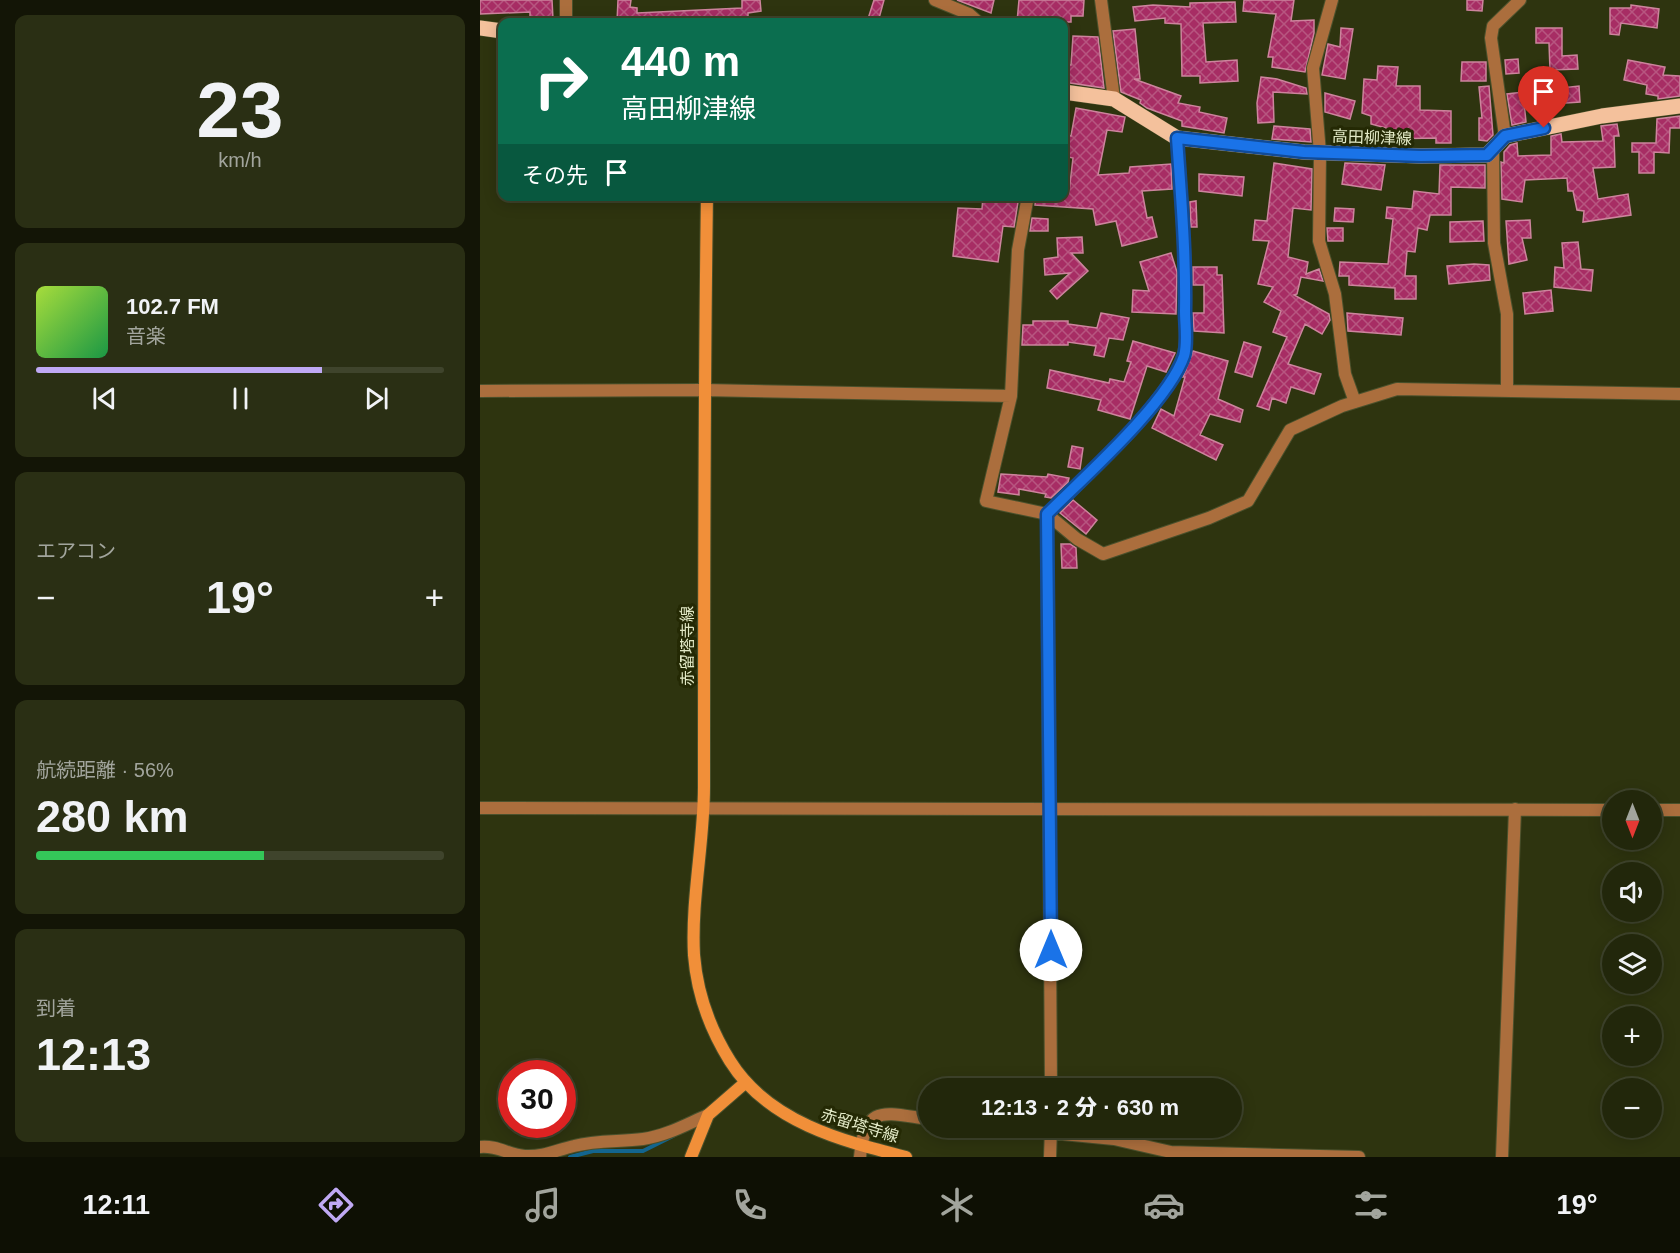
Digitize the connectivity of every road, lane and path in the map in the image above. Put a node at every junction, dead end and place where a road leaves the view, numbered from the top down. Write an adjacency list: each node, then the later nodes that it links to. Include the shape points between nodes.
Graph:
1 (566, 0): 6 (street)
2 (935, 0): 7 (street)
3 (1101, 0): 11 (street)
4 (1332, 0): 16 (street, via 1312,68)
5 (1520, 0): 13 (street, via 1493,26 1491,38)
6 (566, 18)
7 (974, 18)
8 (480, 28): 9 (main road)
9 (498, 30)
10 (1068, 93): 11 (main road, 高田柳津線)
11 (1114, 99): 14 (main road, 高田柳津線)
12 (1680, 106): 13 (main road, via 1602,116)
13 (1505, 136): 15 (main road, 高田柳津線)
14 (1177, 138): 16 (main road, 高田柳津線); 25 (street, via 1186,260 1184,354 1176,374 1151,406)
15 (1493, 148): 16 (main road, 高田柳津線, via 1487,155 1454,156); 21 (street, via 1494,243 1508,314)
16 (1320, 153): 24 (street, via 1318,242 1335,294 1345,374)
17 (707, 201): 19 (main road, 赤留塔寺線)
18 (1027, 201): 23 (street, via 1018,250)
19 (704, 390): 20 (street); 23 (street); 27 (main road, 赤留塔寺線)
20 (480, 391)
21 (1507, 391): 22 (street); 24 (street, via 1397,389)
22 (1680, 394)
23 (1011, 396): 25 (street, via 986,501)
24 (1355, 402): 25 (street, via 1290,430 1248,501 1209,518 1102,554)
25 (1047, 514): 32 (street)
26 (480, 808): 27 (street)
27 (704, 808): 32 (street); 34 (main road, 赤留塔寺線, via 695,944 698,982 716,1036)
28 (1515, 809): 29 (street); 32 (street); 45 (street)
29 (1602, 810)
30 (1662, 810): 31 (street)
31 (1680, 810)
32 (1051, 811): 33 (street)
33 (1051, 1078)
34 (746, 1082): 35 (main road); 40 (main road, 赤留塔寺線, via 794,1119)
35 (708, 1115): 39 (street, via 665,1134 601,1141 549,1154 524,1156 498,1147); 41 (main road)
36 (918, 1118): 40 (street, via 880,1115 866,1124)
37 (1051, 1138): 43 (street)
38 (1107, 1138): 44 (street, via 1171,1152)
39 (480, 1147)
40 (861, 1151): 42 (main road, 赤留塔寺線)
41 (691, 1157)
42 (906, 1157)
43 (1050, 1157)
44 (1359, 1157)
45 (1502, 1157)

